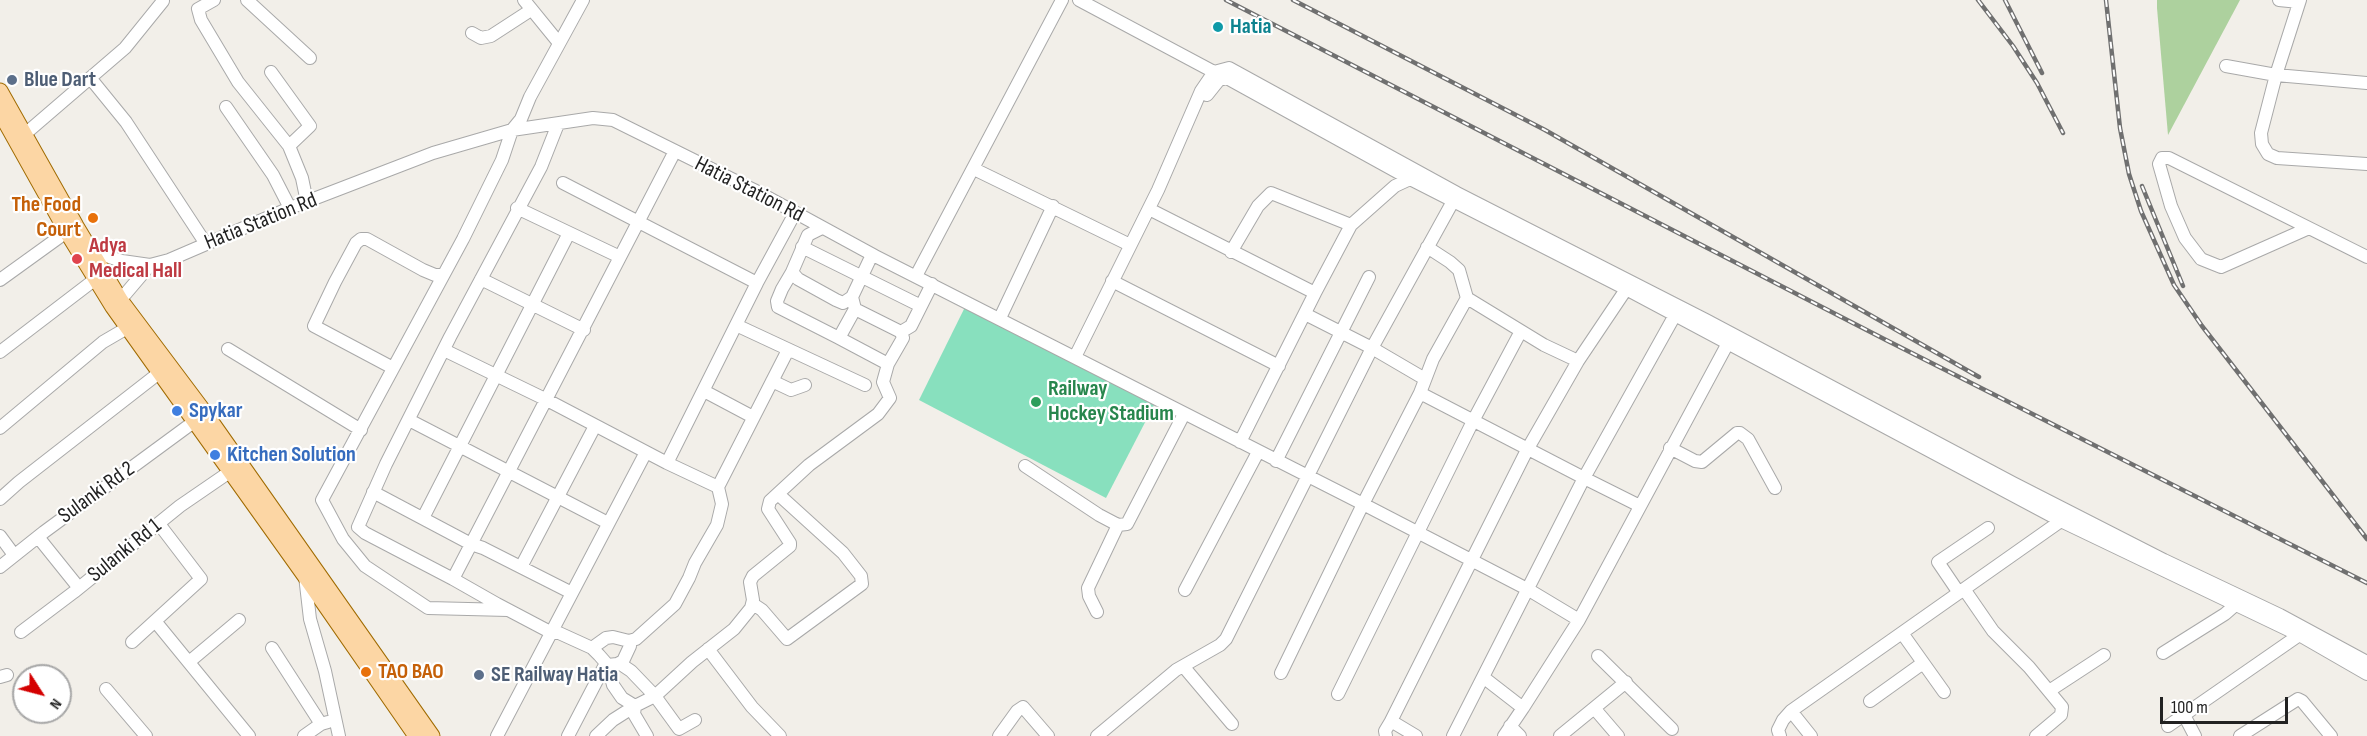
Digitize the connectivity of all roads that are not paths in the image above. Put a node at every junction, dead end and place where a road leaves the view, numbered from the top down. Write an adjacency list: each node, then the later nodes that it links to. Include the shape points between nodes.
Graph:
1 (214, 0): 9 (street)
2 (247, 0): 13 (street)
3 (583, 0): 12 (street)
4 (1062, 0): 30 (street)
5 (1078, 0): 16 (street)
6 (2279, 0): 8 (street)
7 (163, 1): 18 (street, via 125,48)
8 (2299, 1): 17 (street)
9 (196, 5): 27 (street, via 205,28 238,82)
10 (528, 5): 11 (street, via 491,36 481,38); 12 (street)
11 (472, 33)
12 (559, 43): 25 (street)
13 (310, 58)
14 (2226, 66): 17 (street)
15 (271, 72): 27 (street, via 310,126)
16 (1214, 72): 22 (street, via 1195,102); 33 (street, via 1229,68)
17 (2276, 75): 19 (street); 29 (street, via 2261,133 2268,154 2277,158)
18 (92, 79): 26 (street); 46 (street, via 126,122)
19 (2367, 83)
20 (0, 91): 26 (main road)
21 (226, 107): 36 (street, via 273,175)
22 (1195, 109): 31 (street, via 1219,80 1227,78); 38 (street)
23 (0, 112): 44 (main road)
24 (558, 124): 25 (street, Hatia Station Rd); 28 (street, Hatia Station Rd, via 593,118 613,120); 37 (street, via 549,150)
25 (512, 130): 34 (street, Hatia Station Rd, via 433,153); 57 (street, via 502,160)
26 (25, 134): 44 (main road)
27 (289, 146): 34 (street)
28 (675, 151): 39 (street, Hatia Station Rd); 40 (street)
29 (2367, 164)
30 (974, 169): 35 (street); 59 (street)
31 (1410, 179): 33 (street); 41 (street, via 1395,186)
32 (563, 183): 40 (street)
33 (1455, 197): 49 (street); 67 (street)
34 (307, 202): 36 (street, Hatia Station Rd)
35 (1053, 206): 47 (street); 76 (street)
36 (290, 208): 46 (street, Hatia Station Rd)
37 (517, 208): 45 (street); 62 (street)
38 (1149, 209): 47 (street); 50 (street)
39 (795, 213): 42 (street, Hatia Station Rd); 65 (street)
40 (638, 222): 53 (street); 65 (street)
41 (1351, 225): 50 (street, via 1270,193 1257,206); 68 (street)
42 (822, 228): 48 (street, via 808,235); 52 (street, Hatia Station Rd)
43 (2309, 228): 43 (street, via 2221,267 2201,259 2185,238 2170,206 2159,164 2162,158 2169,158); 54 (street)
44 (71, 229): 51 (main road); 63 (street)
45 (569, 233): 53 (street); 72 (street)
46 (206, 244): 55 (street, Hatia Station Rd)
47 (1130, 245): 64 (street)
48 (802, 247): 56 (street); 60 (street)
49 (1426, 247): 69 (street, via 1459,270); 85 (street)
50 (1231, 252): 68 (street)
51 (86, 254): 55 (street); 58 (main road)
52 (875, 256): 59 (street, Hatia Station Rd); 60 (street)
53 (620, 257): 79 (street)
54 (2367, 258)
55 (150, 265): 71 (street)
56 (792, 272): 70 (street, via 836,300); 83 (street, via 777,301 778,307)
57 (444, 275): 94 (street); 94 (street, via 423,270 367,239 356,243 340,272 314,326)
58 (99, 276): 71 (main road); 89 (street)
59 (916, 276): 66 (street, Hatia Station Rd)
60 (861, 277): 70 (street); 73 (street)
61 (1369, 277): 82 (street)
62 (481, 279): 72 (street); 87 (street)
63 (0, 280)
64 (1112, 281): 90 (street); 93 (street)
65 (757, 283): 77 (street)
66 (932, 284): 73 (street); 76 (street, Hatia Station Rd)
67 (1629, 286): 75 (street); 91 (street); 133 (street)
68 (1315, 293): 74 (street)
69 (1467, 298): 80 (street); 97 (street)
70 (854, 303): 81 (street); 83 (street)
71 (117, 304): 78 (main road); 207 (main road, via 212,422)
72 (532, 304): 79 (street); 96 (street)
73 (921, 306): 81 (street, via 911,326)
74 (1305, 314): 82 (street); 93 (street)
75 (1675, 315): 84 (street); 124 (street)
76 (1000, 318): 90 (street, Hatia Station Rd)
77 (736, 325): 88 (street); 101 (street)
78 (127, 328): 95 (main road); 110 (street, via 103,342)
79 (584, 330): 103 (street)
80 (1521, 331): 91 (street); 108 (street)
81 (901, 332): 92 (street, via 903,338)
82 (1341, 332): 85 (street); 118 (street)
83 (839, 338): 92 (street)
84 (1728, 343): 114 (street); 133 (street)
85 (1372, 348): 97 (street); 123 (street)
86 (228, 349): 111 (street)
87 (444, 350): 96 (street); 106 (street)
88 (788, 350): 98 (street); 100 (street)
89 (0, 352)
90 (1075, 357): 104 (street, Hatia Station Rd)
91 (1578, 361): 115 (street)
92 (888, 364): 128 (street, via 883,382 890,398 878,414 826,451)
93 (1279, 366): 112 (street)
94 (393, 368): 111 (street)
95 (159, 373): 107 (main road); 130 (street)
96 (496, 376): 103 (street); 113 (street)
97 (1425, 379): 102 (street)
98 (772, 381): 99 (street, via 791,390); 105 (street)
99 (805, 385)
100 (865, 385)
101 (704, 391): 105 (street); 119 (street)
102 (1420, 393): 108 (street); 131 (street)
103 (547, 400): 109 (street); 122 (street)
104 (1184, 414): 112 (street, Hatia Station Rd); 137 (street, via 1131,519)
105 (753, 417): 125 (street)
106 (409, 420): 113 (street); 127 (street)
107 (195, 421): 121 (main road); 141 (street, Sulanki Rd 2)
108 (1473, 421): 115 (street); 139 (street)
109 (595, 426): 116 (street); 129 (street)
110 (0, 428)
111 (361, 430): 156 (street, via 322,500 354,554 365,566 428,608)
112 (1240, 442): 117 (street, Hatia Station Rd)
113 (459, 445): 122 (street); 134 (street)
114 (1670, 448): 126 (street, via 1702,462 1740,433 1748,439); 132 (street)
115 (1527, 450): 124 (street); 144 (street)
116 (646, 452): 119 (street); 135 (street)
117 (1258, 452): 118 (street, Hatia Station Rd); 150 (street)
118 (1276, 461): 123 (street, Hatia Station Rd)
119 (667, 463): 125 (street)
120 (1024, 466): 137 (street)
121 (231, 471): 136 (street, Sulanki Rd 1); 147 (main road)
122 (508, 471): 129 (street); 142 (street)
123 (1307, 476): 131 (street, Hatia Station Rd); 178 (street, via 1226,639)
124 (1584, 478): 132 (street); 151 (street)
125 (718, 487): 165 (street, via 721,516 682,592 675,604)
126 (1775, 488)
127 (373, 492): 134 (street); 148 (street, via 358,527)
128 (778, 494): 155 (street, via 768,509 790,546 753,576); 155 (street, via 843,553 861,576 862,584 787,639)
129 (558, 498): 135 (street); 146 (street)
130 (0, 500)
131 (1363, 504): 139 (street, Hatia Station Rd); 179 (street)
132 (1640, 506): 159 (street)
133 (2066, 517): 152 (street); 154 (street)
134 (423, 518): 142 (street)
135 (608, 523): 153 (street)
136 (159, 524): 149 (street, Sulanki Rd 1); 160 (street, via 201,579)
137 (1118, 525): 157 (street, via 1088,588)
138 (1988, 528): 152 (street, via 1938,562)
139 (1417, 532): 144 (street, Hatia Station Rd); 186 (street)
140 (0, 536): 143 (street)
141 (38, 537): 143 (street, Sulanki Rd 2); 149 (street)
142 (471, 544): 146 (street); 148 (street)
143 (14, 555): 145 (street, Sulanki Rd 2)
144 (1471, 561): 151 (street, Hatia Station Rd); 196 (street)
145 (0, 567)
146 (520, 567): 153 (street)
147 (305, 576): 195 (street, via 310,620); 206 (main road)
148 (453, 579): 156 (street)
149 (79, 588): 161 (street, Sulanki Rd 1)
150 (1185, 590)
151 (1528, 590): 159 (street, Hatia Station Rd); 181 (street)
152 (1962, 591): 163 (street); 184 (street)
153 (572, 594): 162 (street)
154 (2240, 601): 164 (street); 170 (street)
155 (753, 604): 169 (street, via 734,628)
156 (509, 610): 162 (street)
157 (1097, 612)
158 (239, 620): 174 (street)
159 (1579, 620): 190 (street)
160 (155, 621): 166 (street); 174 (street)
161 (21, 632)
162 (552, 633): 168 (street); 208 (street)
163 (1902, 633): 176 (street); 192 (street)
164 (2304, 633): 175 (street); 180 (street); 193 (street)
165 (629, 641): 168 (street, via 606,638); 173 (street)
166 (132, 642)
167 (273, 648): 197 (street)
168 (591, 648): 177 (street)
169 (708, 649): 187 (street); 212 (street, via 752,707)
170 (2163, 653)
171 (2104, 655): 184 (street)
172 (1598, 657): 182 (street)
173 (623, 661): 177 (street); 187 (street, via 622,665)
174 (189, 662): 203 (street)
175 (2367, 662)
176 (1923, 663): 185 (street); 188 (street)
177 (607, 664): 189 (street, via 621,698); 209 (street)
178 (1183, 666): 198 (street); 215 (street)
179 (1281, 673)
180 (2367, 674)
181 (1482, 678): 190 (street); 218 (street)
182 (1626, 682): 191 (street); 200 (street)
183 (106, 689): 202 (street)
184 (2049, 691): 224 (street, via 2063,711)
185 (1944, 693)
186 (1338, 694)
187 (655, 696): 189 (street); 194 (street, via 679,729)
188 (1869, 701)
189 (635, 705): 210 (street); 211 (street, via 634,714)
190 (1523, 708): 201 (street)
191 (1594, 708): 220 (street); 221 (street)
192 (1791, 711): 222 (street, via 1778,729); 223 (street)
193 (2184, 715): 199 (street); 225 (street)
194 (695, 720)
195 (335, 721): 197 (street); 205 (street)
196 (1390, 721): 216 (street); 217 (street)
197 (321, 724): 204 (street)
198 (1232, 724)
199 (2168, 726)
200 (1672, 729)
201 (1507, 731): 219 (street)
202 (146, 736)
203 (249, 736)
204 (304, 736)
205 (339, 736)
206 (416, 736)
207 (432, 736)
208 (497, 736)
209 (568, 736)
210 (596, 736)
211 (647, 736)
212 (780, 736)
213 (999, 736): 214 (street, via 1023,707)
214 (1048, 736)
215 (1097, 736)
216 (1386, 736)
217 (1416, 736)
218 (1453, 736)
219 (1520, 736)
220 (1560, 736)
221 (1618, 736)
222 (1780, 736)
223 (1811, 736)
224 (2036, 736)
225 (2195, 736)
226 (2240, 736): 227 (street, via 2298,699)
227 (2331, 736)

